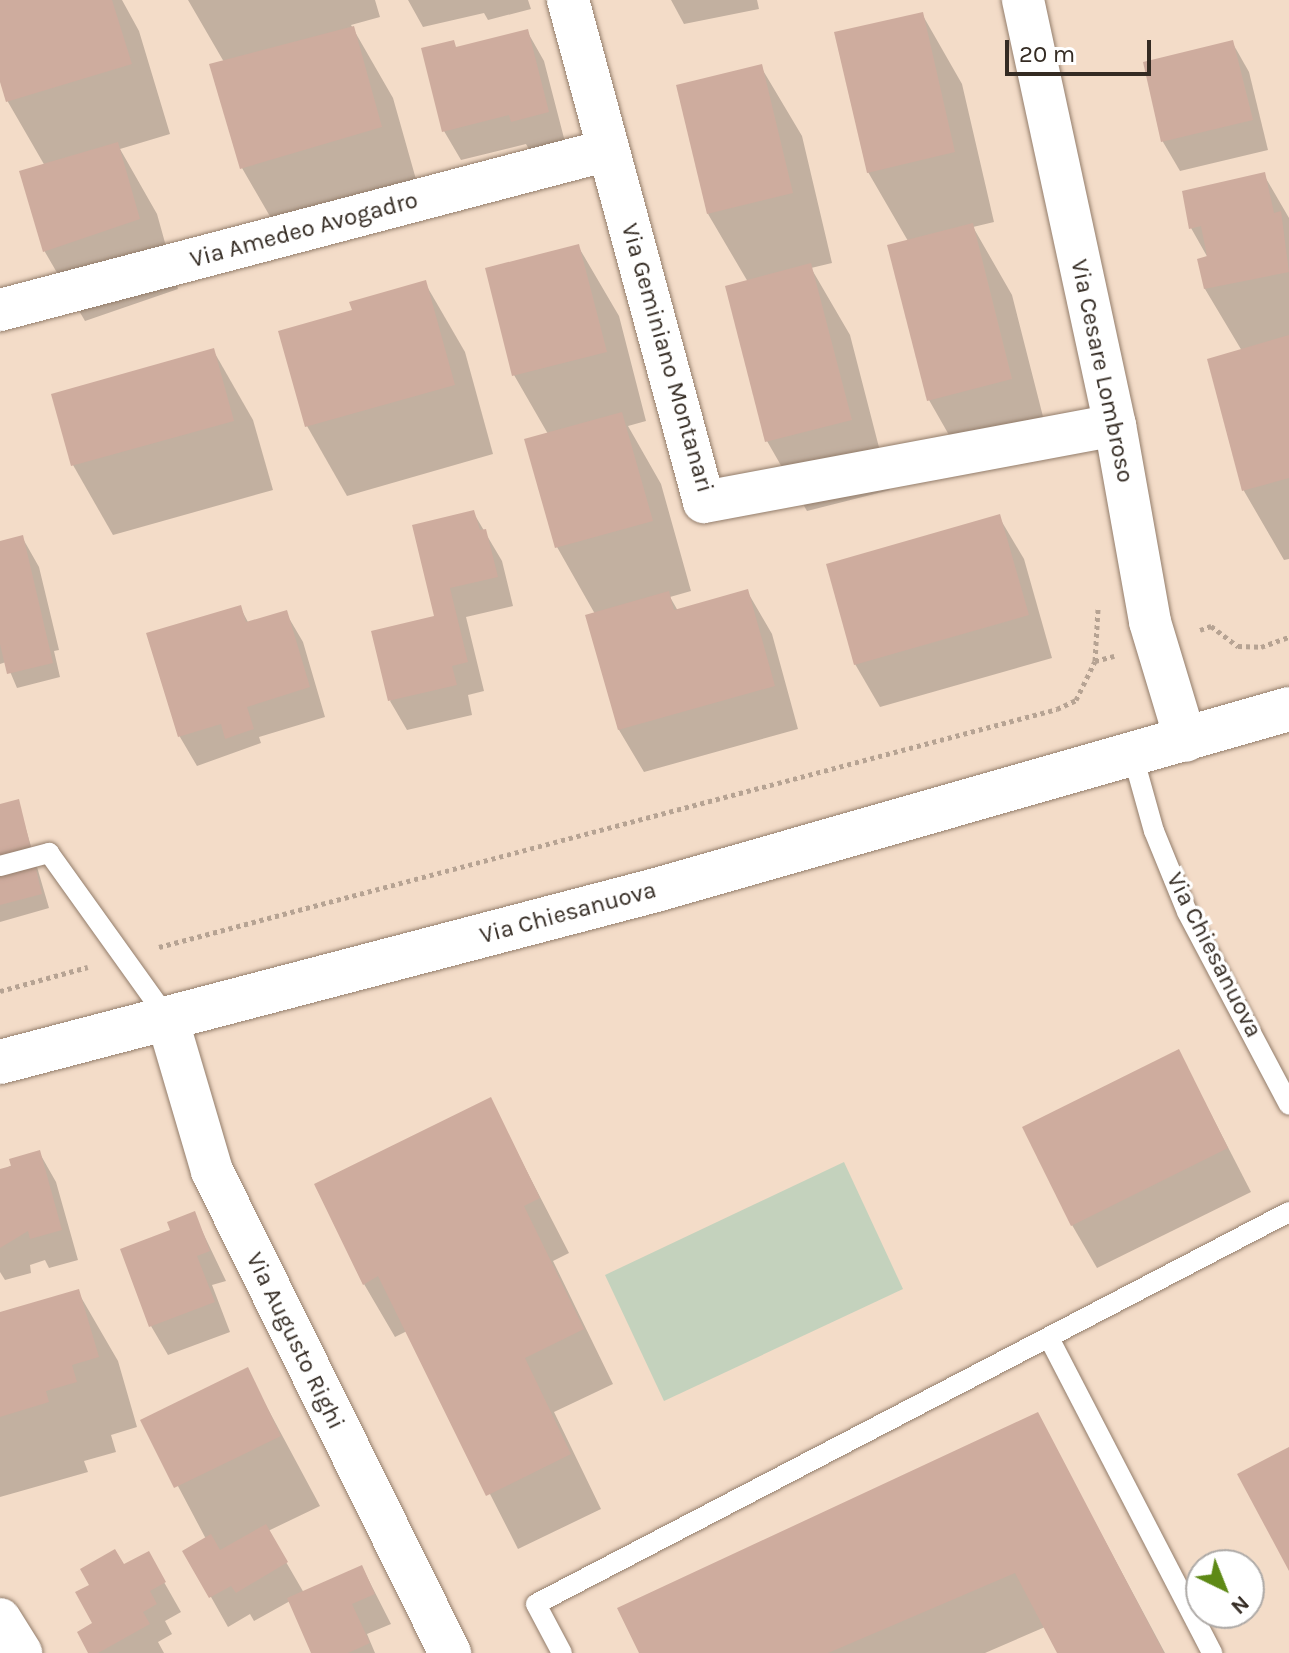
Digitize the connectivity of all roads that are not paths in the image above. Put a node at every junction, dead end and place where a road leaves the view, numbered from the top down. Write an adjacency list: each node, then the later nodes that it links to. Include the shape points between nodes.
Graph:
1 (568, 0): 3 (street, Via Geminiano Montanari)
2 (1023, 0): 5 (street, Via Cesare Lombroso)
3 (608, 150): 4 (street, Via Amedeo Avogadro); 5 (street, Via Geminiano Montanari, via 704,502)
4 (0, 310)
5 (1115, 425): 7 (street, Via Cesare Lombroso, via 1150,622)
6 (1289, 709): 7 (main road, Via Chiesanuova)
7 (1186, 741): 8 (main road, Via Chiesanuova)
8 (1133, 756): 10 (main road, Via Chiesanuova, via 656,890); 12 (lane, Via Chiesanuova, via 1154,831 1187,912)
9 (0, 866): 10 (lane, via 49,853)
10 (167, 1018): 11 (main road, Via Chiesanuova); 17 (street, Via Augusto Righi, via 212,1171)
11 (0, 1062)
12 (1289, 1105)
13 (1289, 1212): 14 (lane)
14 (1049, 1338): 18 (lane, via 536,1604); 19 (lane)
15 (0, 1619): 16 (street)
16 (21, 1653)
17 (450, 1653)
18 (562, 1653)
19 (1212, 1653)

